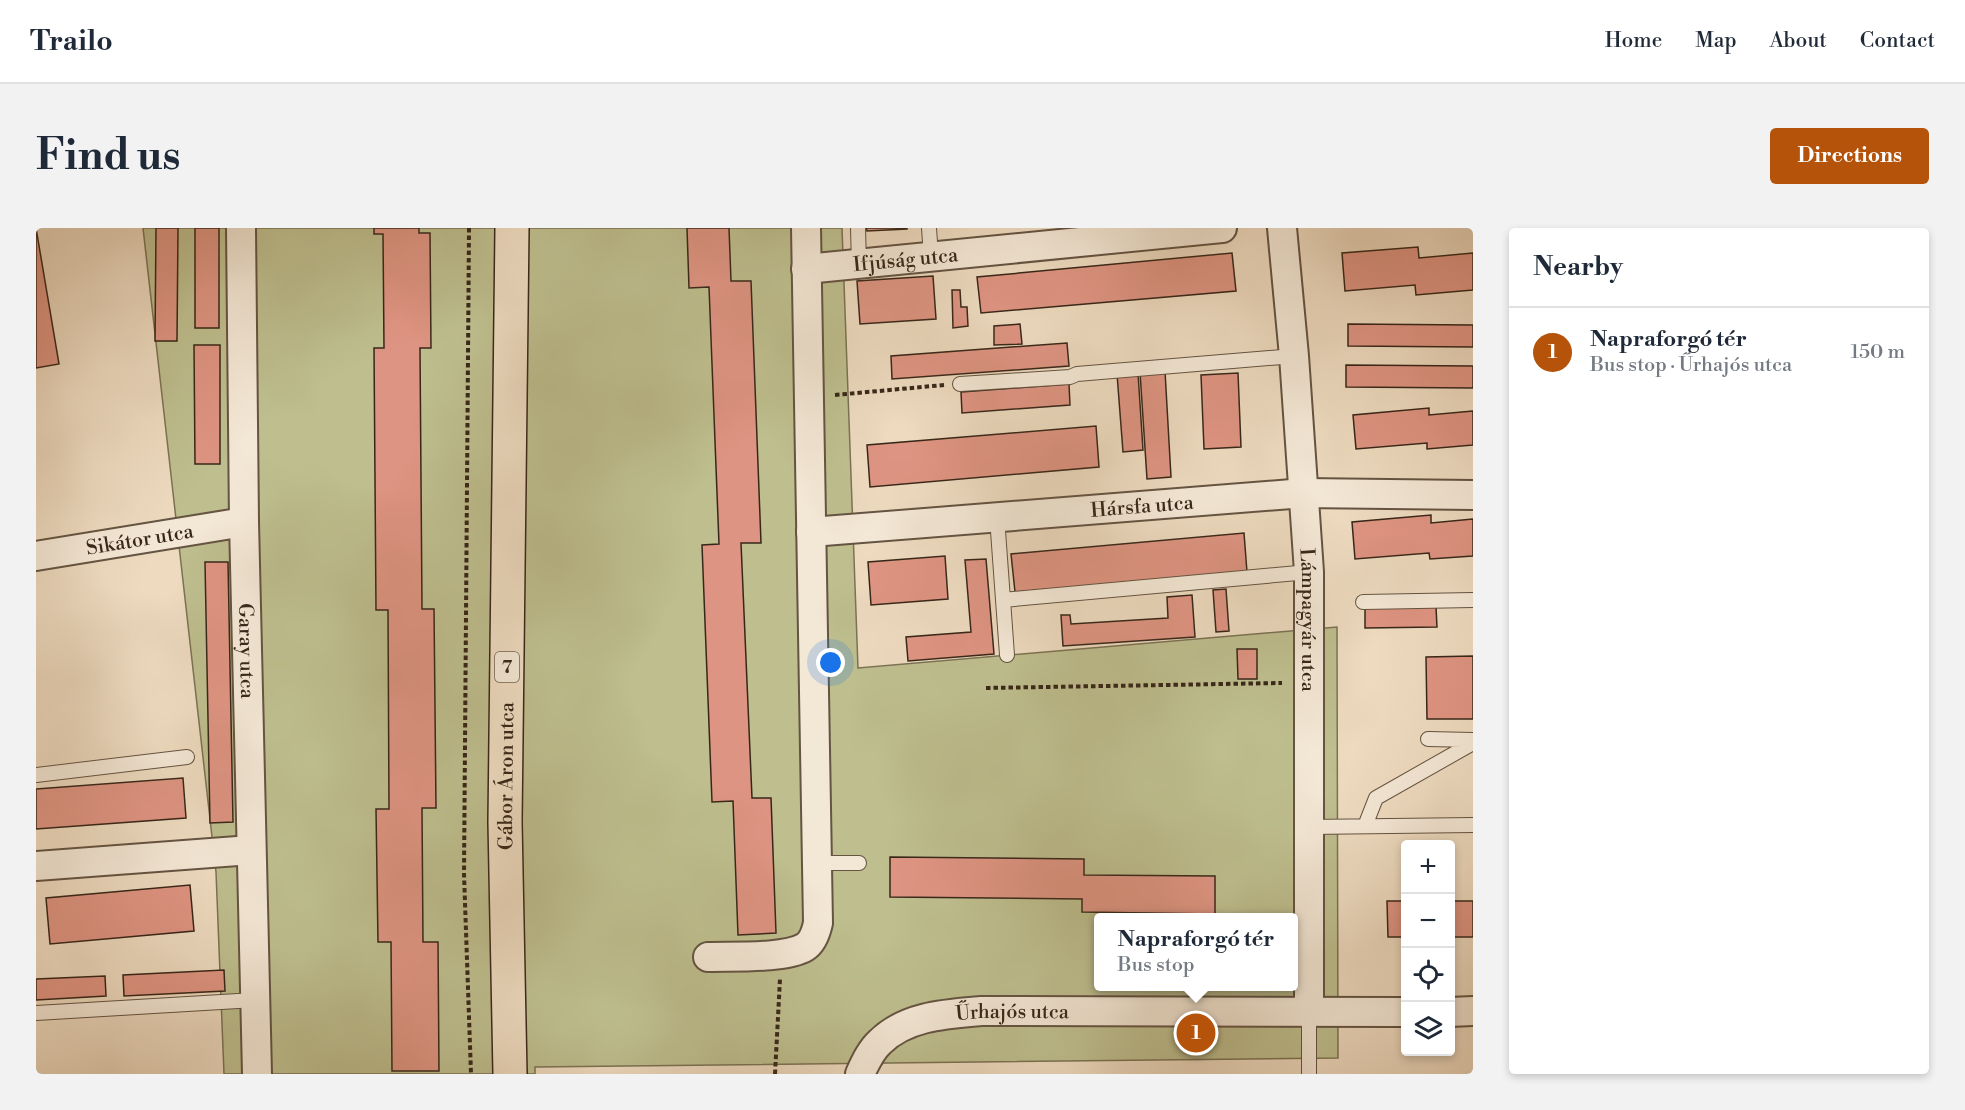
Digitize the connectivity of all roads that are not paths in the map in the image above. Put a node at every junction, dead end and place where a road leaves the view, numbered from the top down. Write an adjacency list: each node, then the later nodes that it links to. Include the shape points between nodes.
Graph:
1 (242, 228): 16 (street, Garay utca)
2 (511, 228): 43 (main road, Gábor Áron utca / 7, via 505,810)
3 (806, 228): 10 (street)
4 (858, 228): 9 (lane)
5 (929, 228): 8 (lane)
6 (1222, 228): 8 (street, Ifjúság utca)
7 (1282, 228): 11 (street, Lámpagyár utca)
8 (931, 257): 9 (street, Ifjúság utca)
9 (859, 264): 10 (street, Ifjúság utca)
10 (806, 269): 17 (street)
11 (1294, 356): 12 (lane); 13 (street, Lámpagyár utca)
12 (960, 384)
13 (1304, 493): 14 (street, Hársfa utca); 15 (street, Hársfa utca); 19 (street, Lámpagyár utca)
14 (1473, 495)
15 (997, 517): 17 (street, Hársfa utca); 20 (lane)
16 (244, 522): 18 (street, Sikátor utca); 31 (street, Garay utca)
17 (811, 532): 32 (street)
18 (36, 556)
19 (1309, 572): 20 (lane); 30 (street, Lámpagyár utca)
20 (1003, 600): 23 (lane)
21 (1473, 600): 22 (lane)
22 (1363, 602)
23 (1007, 655)
24 (1428, 739): 25 (lane)
25 (1473, 741): 29 (lane, via 1376,798)
26 (187, 757): 27 (lane)
27 (36, 776)
28 (1473, 825): 29 (lane)
29 (1365, 826): 30 (lane)
30 (1309, 827): 38 (street, Lámpagyár utca)
31 (251, 850): 34 (street); 36 (street, Garay utca)
32 (816, 863): 33 (lane); 35 (street, via 818,923 804,947 781,954)
33 (859, 863)
34 (36, 867)
35 (708, 957)
36 (255, 1000): 41 (lane); 42 (street, Garay utca)
37 (1473, 1011): 40 (street)
38 (1309, 1012): 39 (street, Űrhajós utca); 44 (street, Űrhajós utca, via 955,1013 894,1031 878,1043); 45 (lane)
39 (1401, 1012)
40 (1455, 1012)
41 (36, 1013)
42 (257, 1074)
43 (510, 1074)
44 (860, 1074)
45 (1309, 1074)

